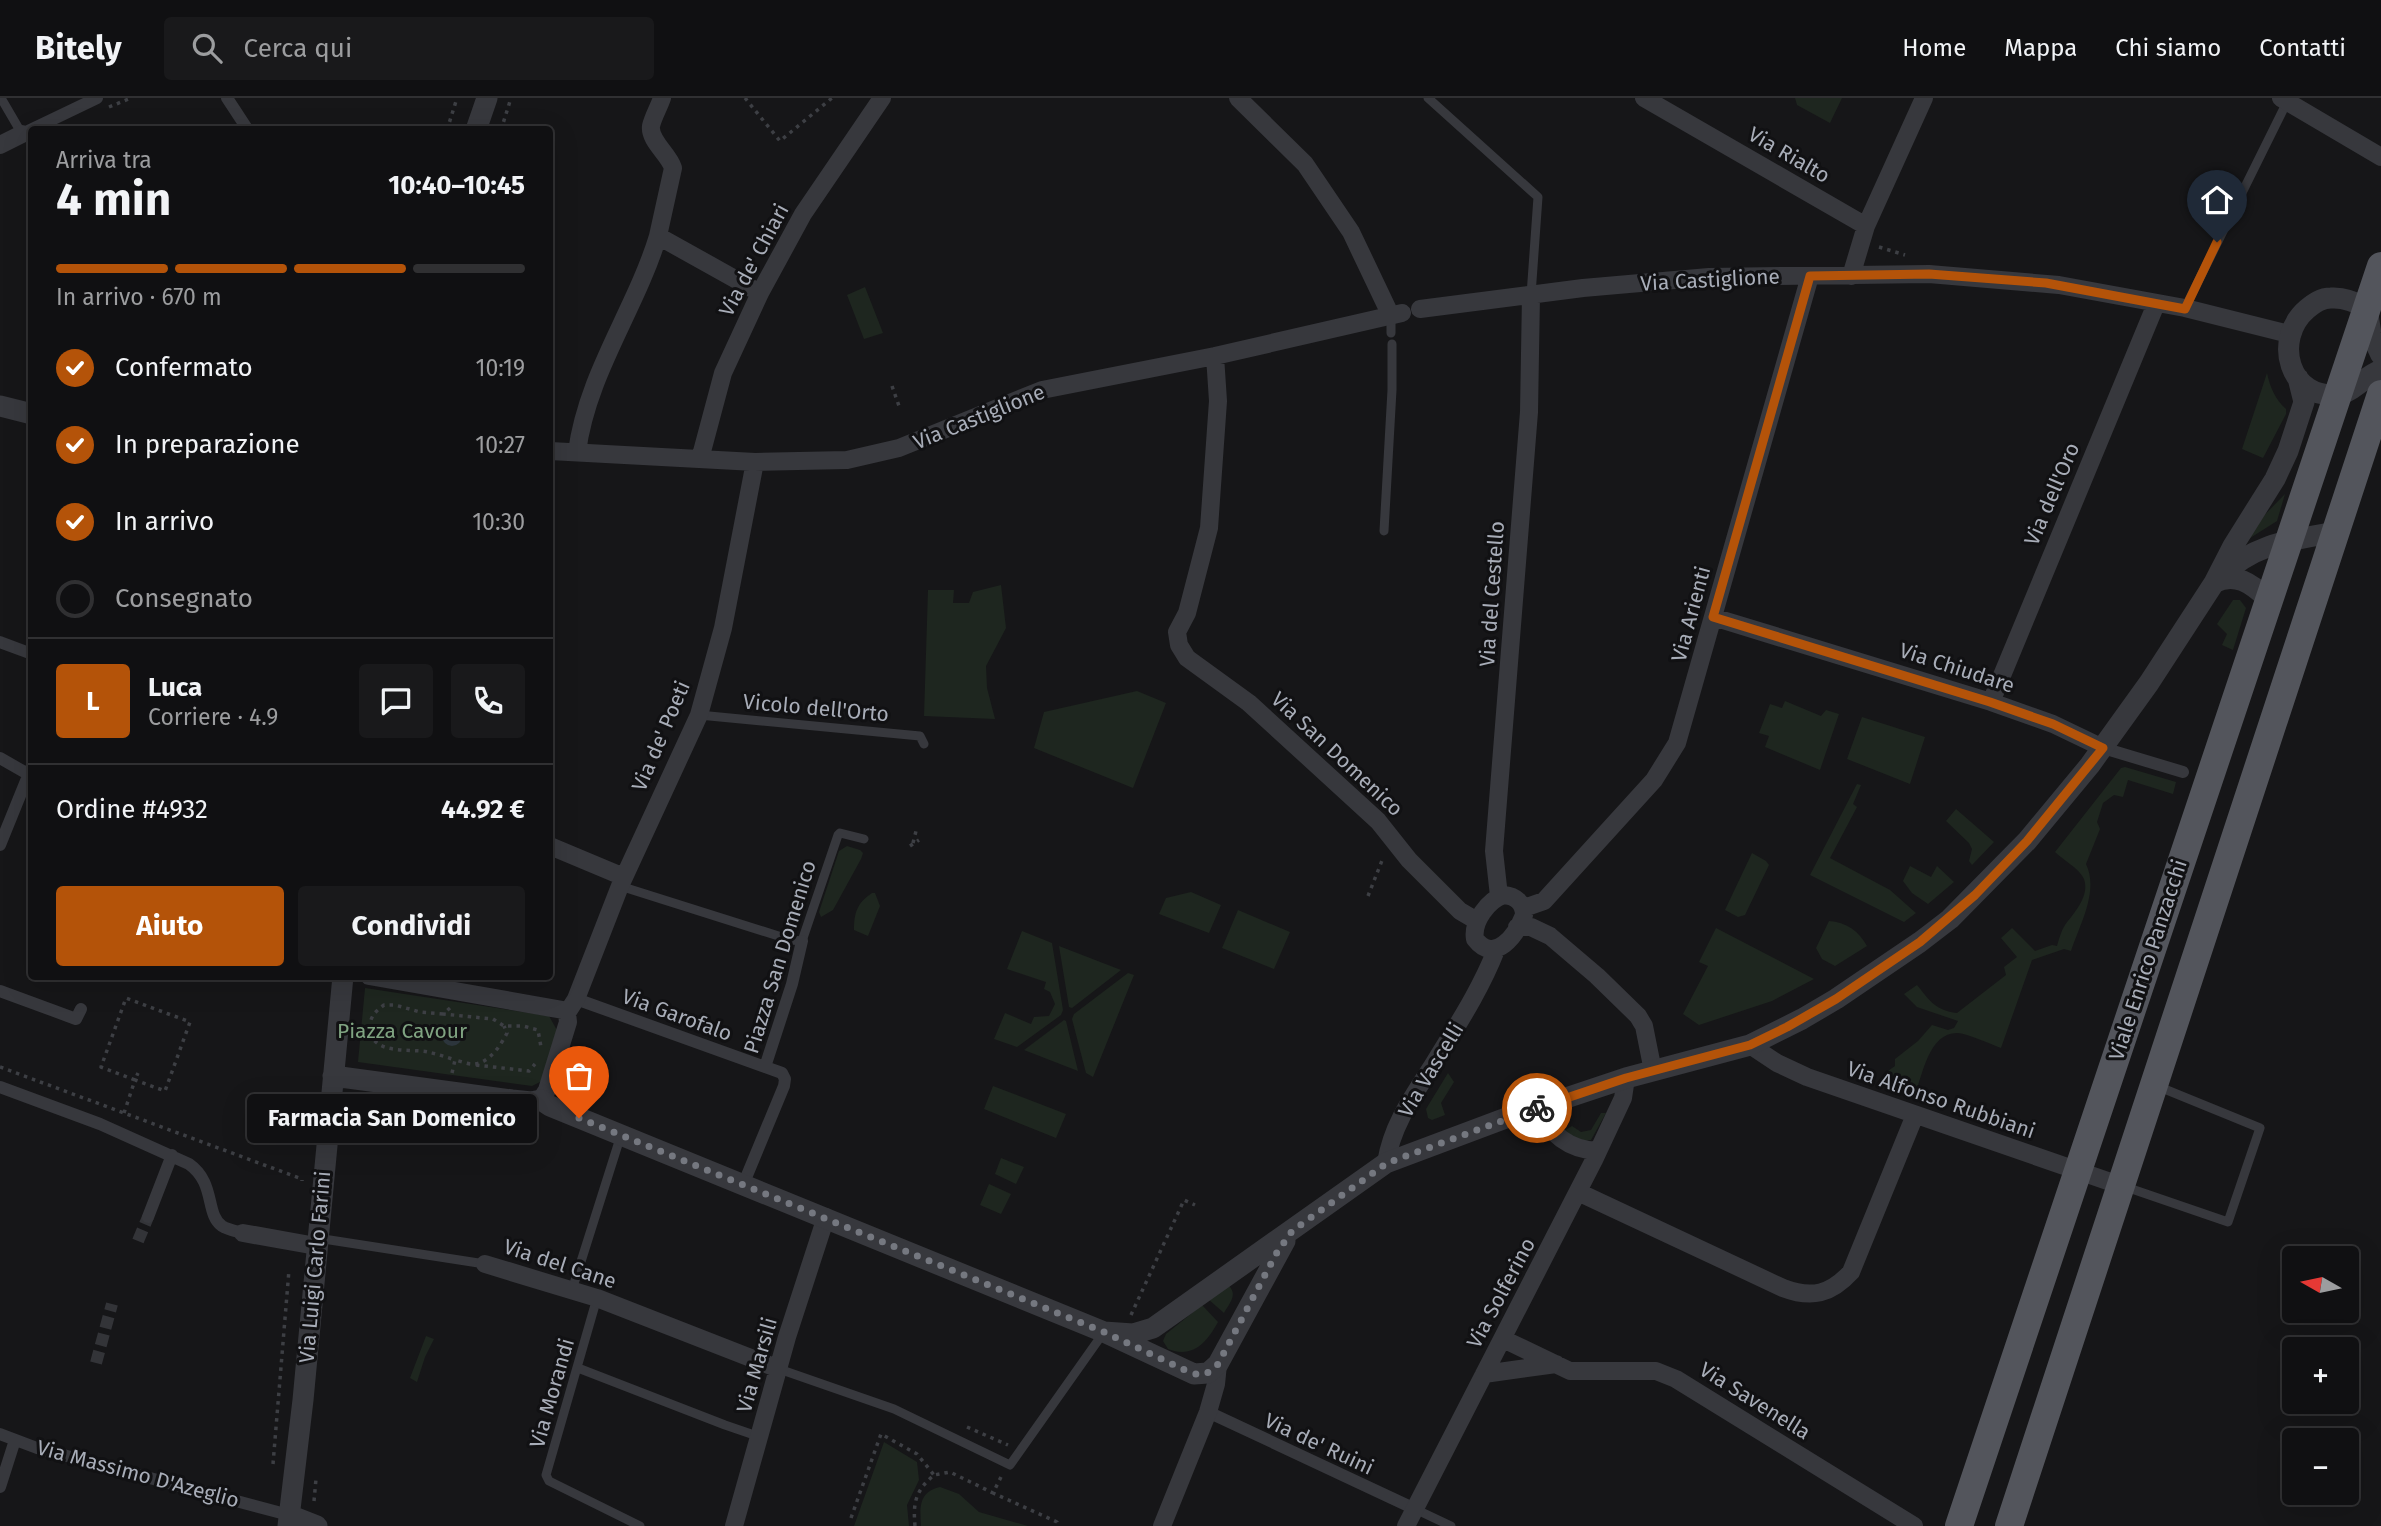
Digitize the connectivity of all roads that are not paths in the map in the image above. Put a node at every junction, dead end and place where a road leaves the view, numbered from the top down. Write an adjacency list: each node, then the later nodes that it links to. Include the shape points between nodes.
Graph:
1 (1, 98): 16 (lane)
2 (97, 98): 12 (street)
3 (227, 98): 13 (street)
4 (487, 98): 14 (street)
5 (662, 98): 20 (street, via 652,135 671,160 673,178)
6 (882, 98): 24 (street, Via de' Chiari, via 803,214)
7 (1238, 98): 33 (street, Via Castiglione, via 1305,164 1351,232 1395,321)
8 (1428, 98): 25 (lane, via 1538,197)
9 (1644, 98): 19 (street, Via Rialto)
10 (1924, 98): 19 (street)
11 (2284, 100): 18 (street); 29 (lane)
12 (39, 126)
13 (245, 126)
14 (477, 126)
15 (28, 131): 16 (street)
16 (22, 134): 17 (street)
17 (0, 145)
18 (2381, 157)
19 (1866, 226): 23 (street)
20 (658, 236): 24 (street); 42 (street, via 586,409)
21 (2381, 266): 27 (main road, Viale Enrico Panzacchi)
22 (1810, 276): 23 (street, Via Castiglione); 25 (street, Via Castiglione, via 1709,276); 51 (street, Via Arienti)
23 (1850, 276): 26 (street, Via Castiglione, via 1929,274 2046,283)
24 (760, 293): 43 (street, Via de' Chiari, via 723,373)
25 (1531, 295): 28 (street, Via Castiglione); 68 (street, Via del Cestello, via 1529,412 1494,851)
26 (2156, 304): 29 (street, Via Castiglione); 54 (street, Via dell'Oro)
27 (2367, 307): 30 (street, via 2343,299 2320,299 2302,314); 32 (street, via 2371,334); 37 (main road, Viale Enrico Panzacchi)
28 (1420, 309)
29 (2185, 309): 30 (street, Via Castiglione)
30 (2289, 334): 35 (street, via 2288,356)
31 (1392, 344): 46 (lane)
32 (2381, 355)
33 (1215, 356): 44 (street, Via Castiglione, via 1042,390 899,448 847,460); 70 (street, Via San Domenico, via 1219,401 1209,528 1187,613 1177,632 1179,645 1187,658 1249,703 1378,821 1409,860 1460,911)
34 (2381, 370): 37 (street)
35 (2298, 378): 37 (street, via 2308,389); 45 (street, via 2303,409)
36 (2381, 394): 47 (main road)
37 (2338, 395): 40 (main road, Viale Enrico Panzacchi)
38 (0, 406): 39 (street)
39 (28, 413)
40 (2320, 445): 45 (street); 48 (main road, Viale Enrico Panzacchi)
41 (553, 451): 42 (street, Via Castiglione)
42 (577, 452): 43 (street, Via Castiglione)
43 (700, 459): 44 (street, Via Castiglione)
44 (755, 462): 55 (street, Via de' Poeti, via 723,628)
45 (2266, 495): 49 (street)
46 (1384, 531)
47 (2336, 532): 48 (street); 63 (main road)
48 (2288, 539): 49 (street, via 2246,556); 50 (main road, Viale Enrico Panzacchi)
49 (2214, 583): 50 (street, via 2227,577 2240,579); 57 (street)
50 (2268, 599): 62 (main road, Viale Enrico Panzacchi)
51 (1713, 617): 54 (street, Via Chiudare); 69 (street, Via Arienti, via 1672,754 1544,901)
52 (0, 642): 53 (street)
53 (28, 652)
54 (1990, 702): 57 (street, Via Chiudare)
55 (699, 715): 56 (lane, Vicolo dell'Orto, via 920,736); 67 (street, Via de' Poeti)
56 (924, 744)
57 (2103, 748): 59 (street, Via Chiudare); 79 (street, via 2027,841 1950,919 1836,999)
58 (0, 758): 60 (street)
59 (2183, 772)
60 (28, 775)
61 (28, 778): 65 (street)
62 (2204, 790): 63 (main road); 93 (main road, Viale Enrico Panzacchi)
63 (2247, 804): 84 (main road)
64 (864, 839): 72 (lane, Piazza San Domenico, via 838,835)
65 (0, 845)
66 (553, 848): 67 (street)
67 (622, 882): 72 (lane); 77 (street, Via de' Poeti)
68 (1499, 896): 69 (street, via 1510,896); 70 (street)
69 (1524, 908): 71 (street)
70 (1477, 921): 73 (street, via 1475,939)
71 (1517, 927): 73 (street); 81 (street, via 1538,929 1550,936 1638,1016)
72 (802, 941): 80 (street, Piazza San Domenico)
73 (1496, 950): 92 (street, Via Vascelli, via 1476,995 1403,1113 1391,1139)
74 (343, 980): 82 (street, Via Luigi Carlo Farini)
75 (394, 980): 77 (street, via 557,1008)
76 (0, 991): 78 (street, via 76,1018)
77 (572, 1006): 80 (street, Via Garofalo); 86 (street, via 550,1055 547,1090)
78 (82, 1009)
79 (1750, 1045): 81 (street); 88 (street, Via Alfonso Rubbiani, via 1792,1071)
80 (765, 1067): 94 (street, Piazza San Domenico, via 782,1073 784,1086)
81 (1653, 1071): 83 (street)
82 (333, 1076): 86 (street); 101 (street, Via Luigi Carlo Farini)
83 (1626, 1078): 87 (street); 90 (street, Via Solferino, via 1623,1098)
84 (2155, 1085): 95 (main road); 95 (lane, via 2260,1128 2228,1222)
85 (0, 1087): 91 (street)
86 (541, 1100): 89 (street)
87 (1541, 1106): 90 (street, via 1560,1139); 92 (street)
88 (1916, 1115): 93 (street, Via Alfonso Rubbiani); 96 (street, via 1851,1272 1836,1288 1798,1294)
89 (621, 1135): 94 (street); 103 (lane)
90 (1598, 1151): 96 (street, Via Solferino)
91 (172, 1155): 97 (street); 100 (street, via 203,1176 215,1219)
92 (1387, 1163): 99 (street)
93 (2077, 1171): 95 (street, Via Alfonso Rubbiani); 128 (main road, Viale Enrico Panzacchi)
94 (743, 1185): 98 (street)
95 (2122, 1186): 129 (main road)
96 (1578, 1192): 107 (street, Via Solferino)
97 (148, 1217)
98 (826, 1217): 106 (street); 112 (street, Via Marsili)
99 (1292, 1231): 105 (street); 109 (street)
100 (243, 1233): 101 (street)
101 (317, 1242): 102 (lane, Via del Cane); 120 (street, Via Luigi Carlo Farini)
102 (485, 1264): 103 (street, Via del Cane)
103 (572, 1290): 104 (street, Via del Cane)
104 (597, 1298): 111 (lane, Via Morandi); 112 (street, Via del Cane)
105 (1153, 1328): 106 (street, via 1133,1334); 108 (street, via 1147,1342)
106 (1104, 1332): 108 (street); 112 (lane, via 1013,1464 1007,1465 894,1409)
107 (1503, 1339): 110 (street, Via Savenella); 113 (street, Via Solferino)
108 (1152, 1355): 109 (street, via 1202,1375)
109 (1218, 1364): 114 (street)
110 (1556, 1364): 113 (street, Via Savenella); 127 (street, Via Savenella, via 1570,1371 1656,1371 1676,1379)
111 (578, 1368): 116 (lane); 122 (lane, Via Morandi, via 549,1481)
112 (779, 1369): 116 (street, Via Marsili)
113 (1484, 1374): 119 (street, Via Solferino)
114 (1208, 1412): 119 (street, Via de' Ruini); 124 (street)
115 (0, 1434): 117 (street, Via Massimo D'Azeglio)
116 (760, 1437): 123 (street, Via Marsili)
117 (15, 1440): 118 (street); 120 (street, Via Massimo D'Azeglio)
118 (0, 1487)
119 (1415, 1509): 125 (street, Via Solferino); 126 (lane)
120 (289, 1521): 121 (street, Via Massimo D'Azeglio)
121 (317, 1526)
122 (640, 1526)
123 (734, 1526)
124 (1162, 1526)
125 (1406, 1526)
126 (1451, 1526)
127 (1914, 1526)
128 (1959, 1526)
129 (2010, 1526)

